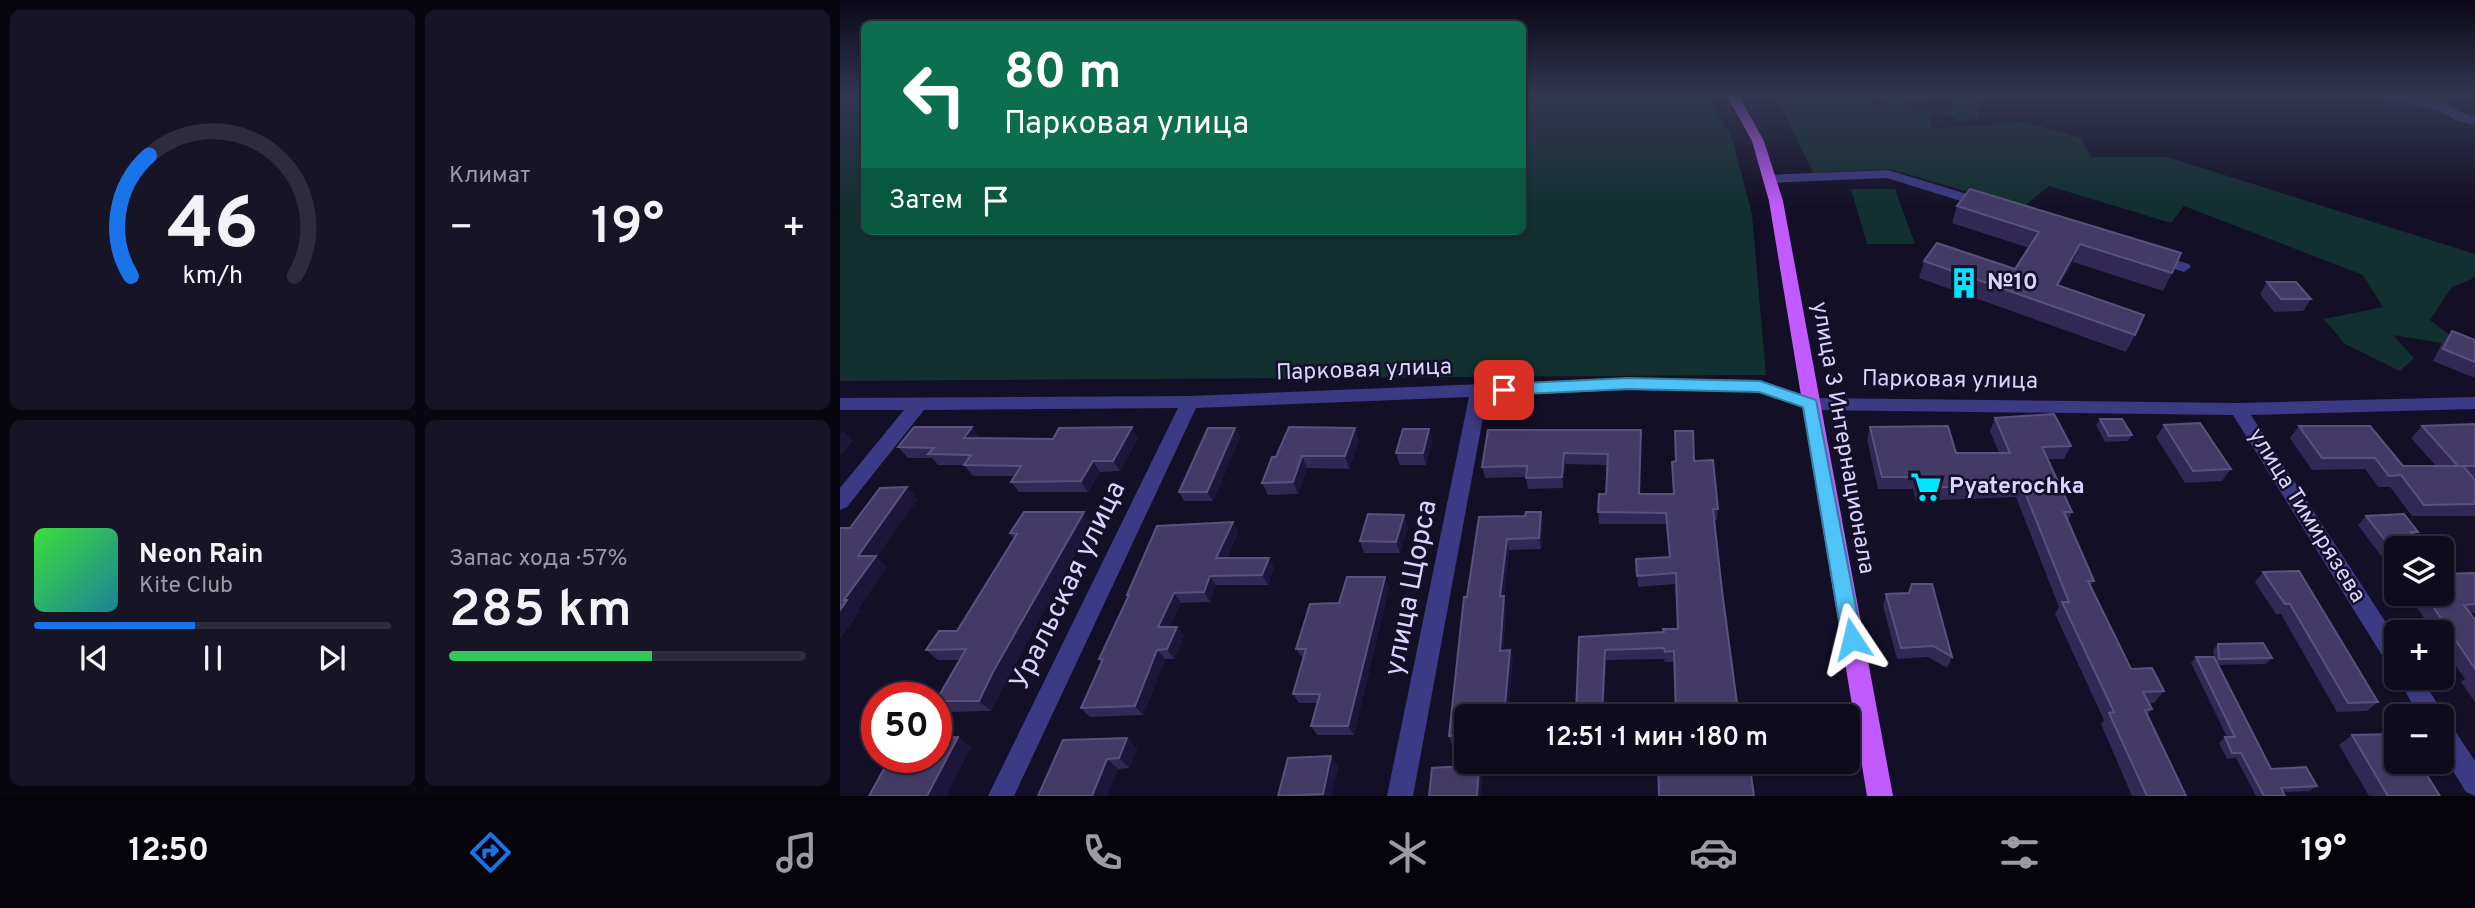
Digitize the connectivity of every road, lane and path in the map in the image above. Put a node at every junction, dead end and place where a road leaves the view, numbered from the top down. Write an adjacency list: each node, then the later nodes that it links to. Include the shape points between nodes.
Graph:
1 (1754, 133): 2 (main road, улица 3 Интернационала)
2 (1769, 179): 3 (street, via 1888,174); 11 (main road, улица 3 Интернационала)
3 (2004, 210)
4 (2146, 255): 5 (street)
5 (2184, 267)
6 (1479, 391): 7 (street, Парковая улица); 11 (street, Парковая улица, via 1628,384 1760,386); 18 (street, улица Щорса)
7 (1191, 402): 10 (street, Парковая улица); 17 (street, Уральская улица)
8 (2475, 403): 12 (street, Парковая улица)
9 (840, 404): 10 (street, Парковая улица)
10 (919, 404): 13 (street)
11 (1810, 404): 12 (street, Парковая улица); 19 (main road, улица 3 Интернационала)
12 (2238, 409): 14 (street, улица Тимирязева)
13 (840, 502)
14 (2384, 639)
15 (2454, 750): 16 (street)
16 (2475, 783)
17 (1002, 796)
18 (1400, 796)
19 (1880, 796)

